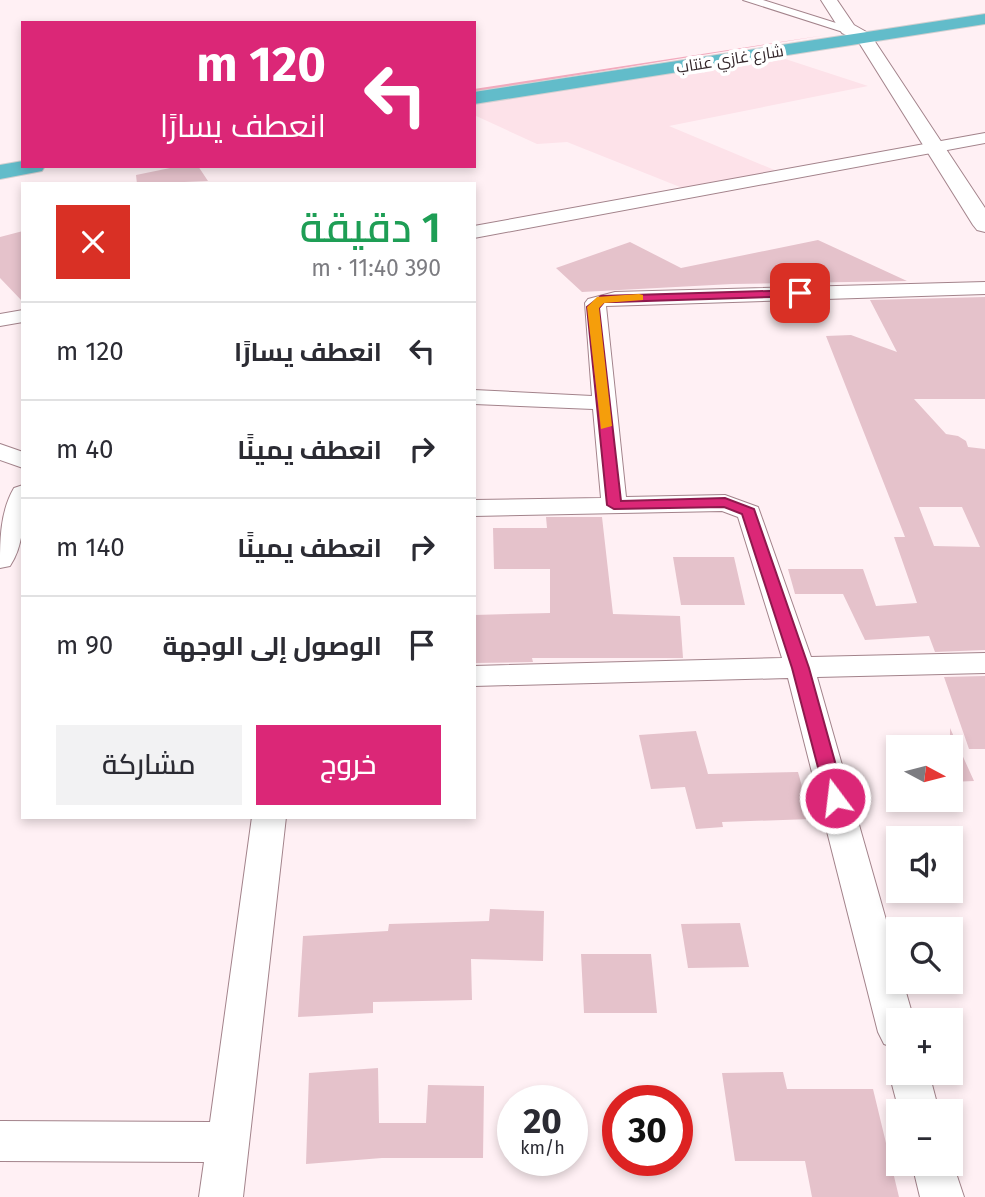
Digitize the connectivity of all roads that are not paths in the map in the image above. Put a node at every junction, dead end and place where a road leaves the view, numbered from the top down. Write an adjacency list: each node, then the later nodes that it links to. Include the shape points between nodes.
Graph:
1 (749, 0): 5 (street)
2 (829, 0): 5 (street)
3 (985, 8): 5 (highway)
4 (985, 19): 5 (highway, شارع غازي عنتاب)
5 (856, 33): 6 (highway); 7 (highway, شارع غازي عنتاب); 9 (street)
6 (476, 86)
7 (476, 98)
8 (985, 138): 9 (street)
9 (932, 146): 14 (street); 15 (street)
10 (21, 155): 11 (highway)
11 (0, 158)
12 (23, 168): 13 (highway)
13 (0, 172)
14 (985, 225)
15 (476, 232)
16 (985, 288): 20 (street, via 601,299 593,307)
17 (21, 316): 18 (street)
18 (0, 320)
19 (476, 397): 20 (street)
20 (603, 403): 24 (street)
21 (0, 451): 22 (street)
22 (21, 460)
23 (21, 499): 26 (street)
24 (614, 505): 25 (street); 28 (street, via 725,502 745,509 752,516)
25 (476, 508)
26 (0, 560)
27 (985, 663): 28 (street)
28 (800, 668): 29 (street); 31 (street)
29 (476, 676)
30 (269, 819): 33 (street)
31 (892, 1008)
32 (0, 1141): 33 (street)
33 (228, 1142): 35 (street)
34 (936, 1176): 36 (street)
35 (222, 1197)
36 (942, 1197)

